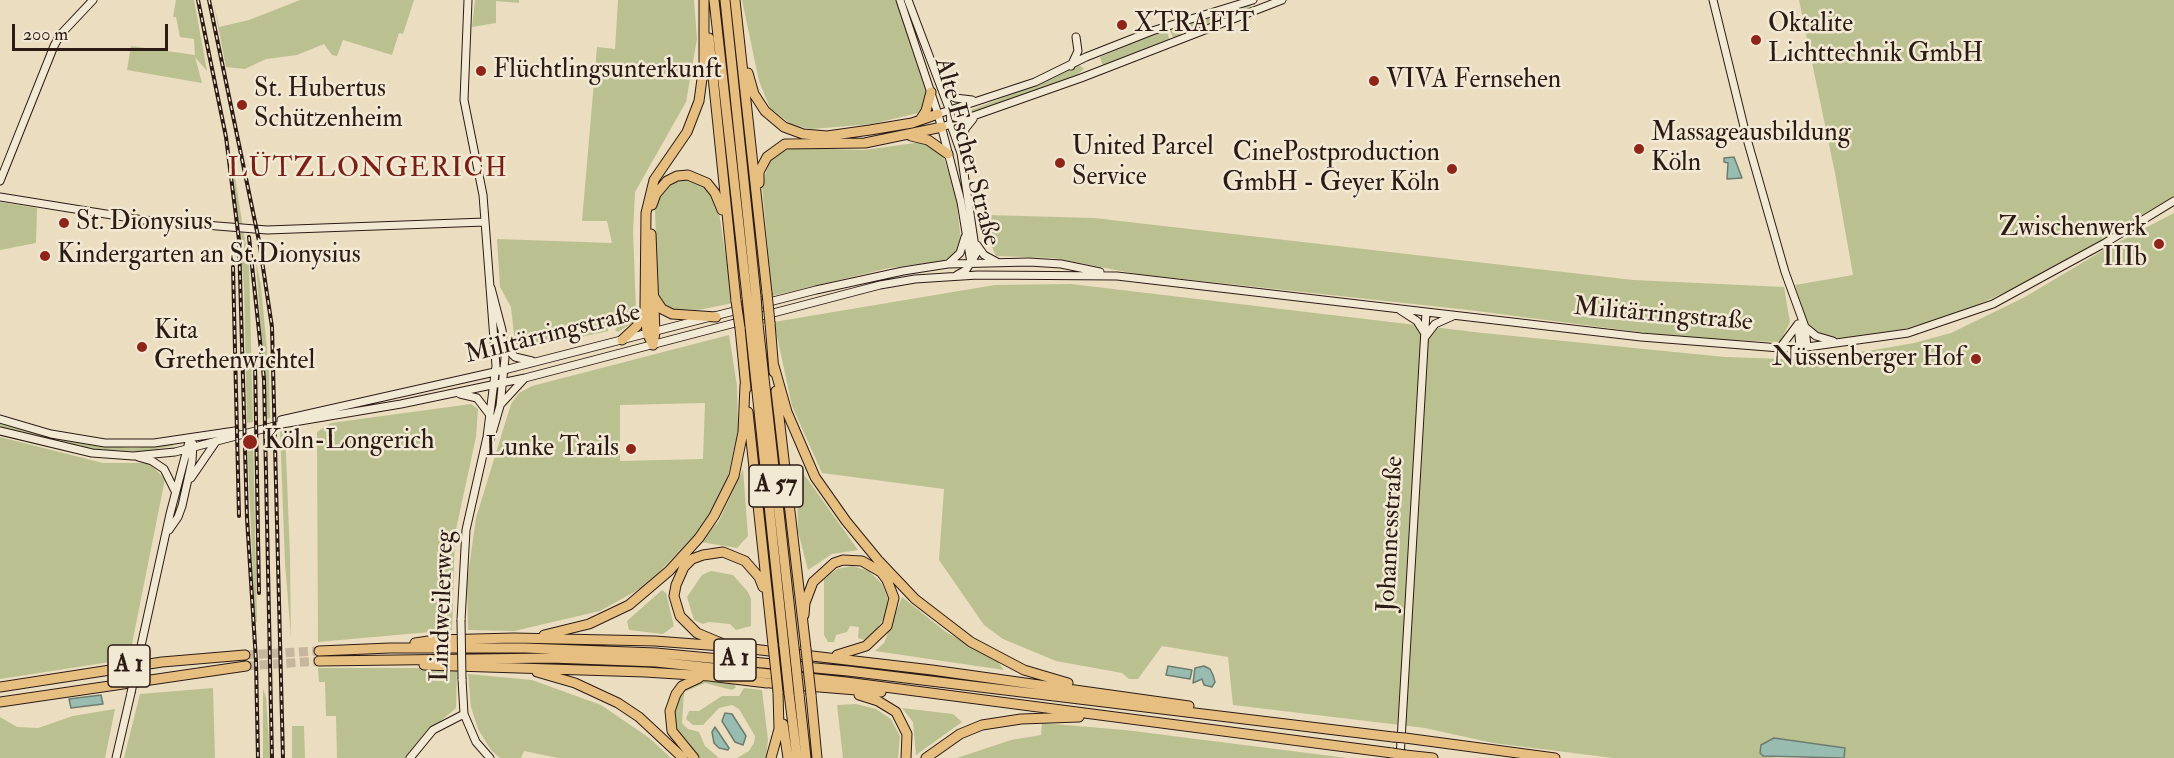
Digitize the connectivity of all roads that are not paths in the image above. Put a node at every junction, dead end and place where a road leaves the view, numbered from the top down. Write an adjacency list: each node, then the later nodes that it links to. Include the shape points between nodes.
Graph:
1 (93, 0): 27 (main road, via 54,46)
2 (468, 0): 31 (main road, Lindweilerweg, via 464,102)
3 (704, 0): 32 (highway); 44 (highway, via 704,64 699,101 687,132 654,180 647,202)
4 (714, 0): 42 (highway, A 57)
5 (724, 0): 26 (highway, A 57)
6 (735, 0): 12 (highway)
7 (900, 0): 16 (main road, Alte Escher Straße)
8 (908, 0): 15 (main road, Alte Escher Straße)
9 (1253, 0): 14 (main road, via 1152,31)
10 (1282, 0): 20 (main road)
11 (1713, 0): 49 (main road, via 1749,145)
12 (739, 31): 21 (highway, via 756,98 784,127 827,136); 30 (highway)
13 (1076, 37): 14 (main road, via 1078,51)
14 (1071, 66): 17 (main road)
15 (940, 86): 17 (main road, via 958,99); 18 (main road, Alte Escher Straße)
16 (931, 92): 19 (main road, Alte Escher Straße); 21 (highway, via 926,111)
17 (984, 98): 18 (main road)
18 (950, 111): 19 (main road); 22 (main road, Alte Escher Straße)
19 (938, 114): 21 (highway); 22 (main road, Alte Escher Straße)
20 (974, 117): 22 (main road); 24 (main road, via 965,129)
21 (918, 121)
22 (946, 126): 23 (highway); 24 (main road, Alte Escher Straße); 25 (main road, Alte Escher Straße)
23 (909, 135): 25 (highway, via 928,140); 30 (highway, via 855,144 798,142 780,146 767,157 759,172)
24 (961, 153): 34 (main road, Alte Escher Straße)
25 (948, 154): 33 (main road, Alte Escher Straße)
26 (742, 157): 30 (highway); 42 (highway, A 57)
27 (0, 180)
28 (0, 197): 31 (main road, via 142,220 267,230)
29 (2174, 201): 54 (main road, Militärringstraße, via 1993,304 1908,333)
30 (760, 219): 60 (highway, bridge)
31 (484, 222): 41 (main road, Lindweilerweg)
32 (728, 226): 43 (highway, via 716,193 700,178 677,176 661,187 651,212); 50 (highway, bridge, via 736,301)
33 (966, 230): 36 (main road, Alte Escher Straße); 37 (main road, via 960,253)
34 (975, 239): 35 (main road, via 981,252); 36 (main road, Alte Escher Straße, via 976,254)
35 (999, 262): 36 (main road, Militärringstraße); 40 (main road, Militärringstraße, via 1061,264)
36 (971, 263): 37 (main road, Militärringstraße); 38 (main road); 39 (main road)
37 (948, 264): 48 (main road, Militärringstraße, via 859,280)
38 (978, 275): 39 (main road, Militärringstraße); 40 (main road, Militärringstraße)
39 (955, 276): 56 (main road, Militärringstraße, via 860,290)
40 (1117, 276): 45 (main road, Militärringstraße)
41 (490, 286): 55 (main road, Lindweilerweg); 62 (main road, Lindweilerweg)
42 (751, 296): 50 (highway, A 57, bridge)
43 (654, 297): 48 (highway, via 662,309 672,314); 51 (highway)
44 (645, 308): 51 (highway); 53 (highway, via 637,326)
45 (1398, 308): 46 (main road, Militärringstraße); 52 (main road, via 1417,321)
46 (1426, 312): 47 (main road, Militärringstraße); 52 (main road, Johannesstraße)
47 (1455, 315): 52 (main road, via 1435,324); 58 (main road, Militärringstraße, via 1641,337)
48 (716, 317): 51 (main road, Militärringstraße)
49 (1801, 323): 54 (main road, via 1816,336); 57 (main road); 58 (main road)
50 (749, 326): 66 (highway); 98 (highway, A 57, bridge)
51 (651, 333): 53 (main road, Militärringstraße); 56 (highway)
52 (1424, 336): 105 (main road, Johannesstraße)
53 (622, 339): 59 (main road, Militärringstraße)
54 (1838, 343): 57 (main road, Militärringstraße)
55 (504, 345): 59 (main road, via 515,357); 61 (main road, Lindweilerweg)
56 (653, 345): 63 (main road, Militärringstraße)
57 (1803, 347): 58 (main road, Militärringstraße)
58 (1780, 348)
59 (534, 362): 61 (main road, Militärringstraße)
60 (774, 366): 82 (highway); 99 (highway, via 787,412 815,477 846,521 915,599 971,642 1024,670)
61 (504, 369): 62 (main road, Militärringstraße); 64 (main road, Lindweilerweg)
62 (495, 371): 65 (main road, Lindweilerweg); 72 (main road, Militärringstraße)
63 (525, 378): 64 (main road, Militärringstraße); 68 (main road)
64 (503, 383): 65 (main road, Militärringstraße); 68 (main road, Lindweilerweg)
65 (494, 385): 67 (main road, Militärringstraße); 69 (main road, Lindweilerweg)
66 (745, 385): 81 (highway); 83 (highway, via 743,432 734,476 714,516 685,554 644,594 616,613 564,631)
67 (452, 394): 69 (main road, via 477,398); 73 (main road, Militärringstraße, via 282,424)
68 (500, 406): 77 (main road, Lindweilerweg)
69 (490, 415): 77 (main road, Lindweilerweg)
70 (0, 419): 72 (main road, Militärringstraße, via 51,434 105,443)
71 (0, 431): 76 (main road, Militärringstraße, via 64,448)
72 (190, 438): 74 (main road); 75 (main road)
73 (217, 441): 74 (main road, Militärringstraße); 78 (main road)
74 (195, 448): 75 (main road, Militärringstraße); 78 (main road)
75 (186, 450): 76 (main road, Militärringstraße); 79 (main road)
76 (132, 456): 79 (main road, via 152,461 164,470)
77 (481, 465): 101 (main road, Lindweilerweg, bridge, via 466,530 461,620)
78 (188, 483): 80 (main road, via 178,518)
79 (176, 491): 80 (main road)
80 (167, 532): 106 (main road, bridge)
81 (769, 614): 84 (highway, via 759,576 745,561 723,552 692,559 675,585 675,606 697,633); 96 (highway, bridge)
82 (804, 629): 88 (highway, via 809,590 818,574 834,563 843,560 872,564 887,580 894,598 893,608 881,633 866,646 849,653); 104 (highway, bridge)
83 (514, 638): 84 (highway); 85 (highway, via 435,640)
84 (735, 647): 88 (highway)
85 (390, 648): 86 (highway, A 1); 103 (highway, A 1, via 656,653 848,671)
86 (319, 651)
87 (245, 655): 94 (highway, A 1, via 162,662)
88 (816, 656): 99 (highway)
89 (365, 659): 90 (highway, A 1); 92 (highway); 97 (highway, A 1, via 656,662)
90 (320, 661)
91 (246, 666): 100 (highway, A 1)
92 (496, 667): 93 (highway, via 710,675); 109 (highway, via 550,675 598,692 639,717)
93 (767, 683): 95 (highway); 110 (highway, via 696,678 682,686 673,701 670,721 677,740)
94 (0, 687)
95 (818, 688): 97 (highway); 117 (highway, via 871,698 896,712 908,734)
96 (778, 692): 111 (highway, via 779,729); 112 (highway)
97 (923, 692): 102 (highway, A 1)
98 (794, 693): 113 (highway, A 57); 114 (highway, A 57)
99 (1114, 695): 103 (highway, via 1281,719)
100 (0, 702)
101 (464, 714): 107 (main road, via 433,730); 108 (main road, Lindweilerweg, via 476,742)
102 (1102, 717): 105 (highway, A 1); 118 (highway, via 1021,719 982,725 960,734)
103 (1285, 723): 120 (highway, A 1, bridge)
104 (814, 725): 115 (highway); 116 (highway)
105 (1399, 755): 119 (highway, A 1)
106 (116, 758)
107 (410, 758)
108 (490, 758)
109 (683, 758)
110 (694, 758)
111 (771, 758)
112 (788, 758)
113 (797, 758)
114 (806, 758)
115 (817, 758)
116 (822, 758)
117 (906, 758)
118 (926, 758)
119 (1433, 758)
120 (1555, 758)

